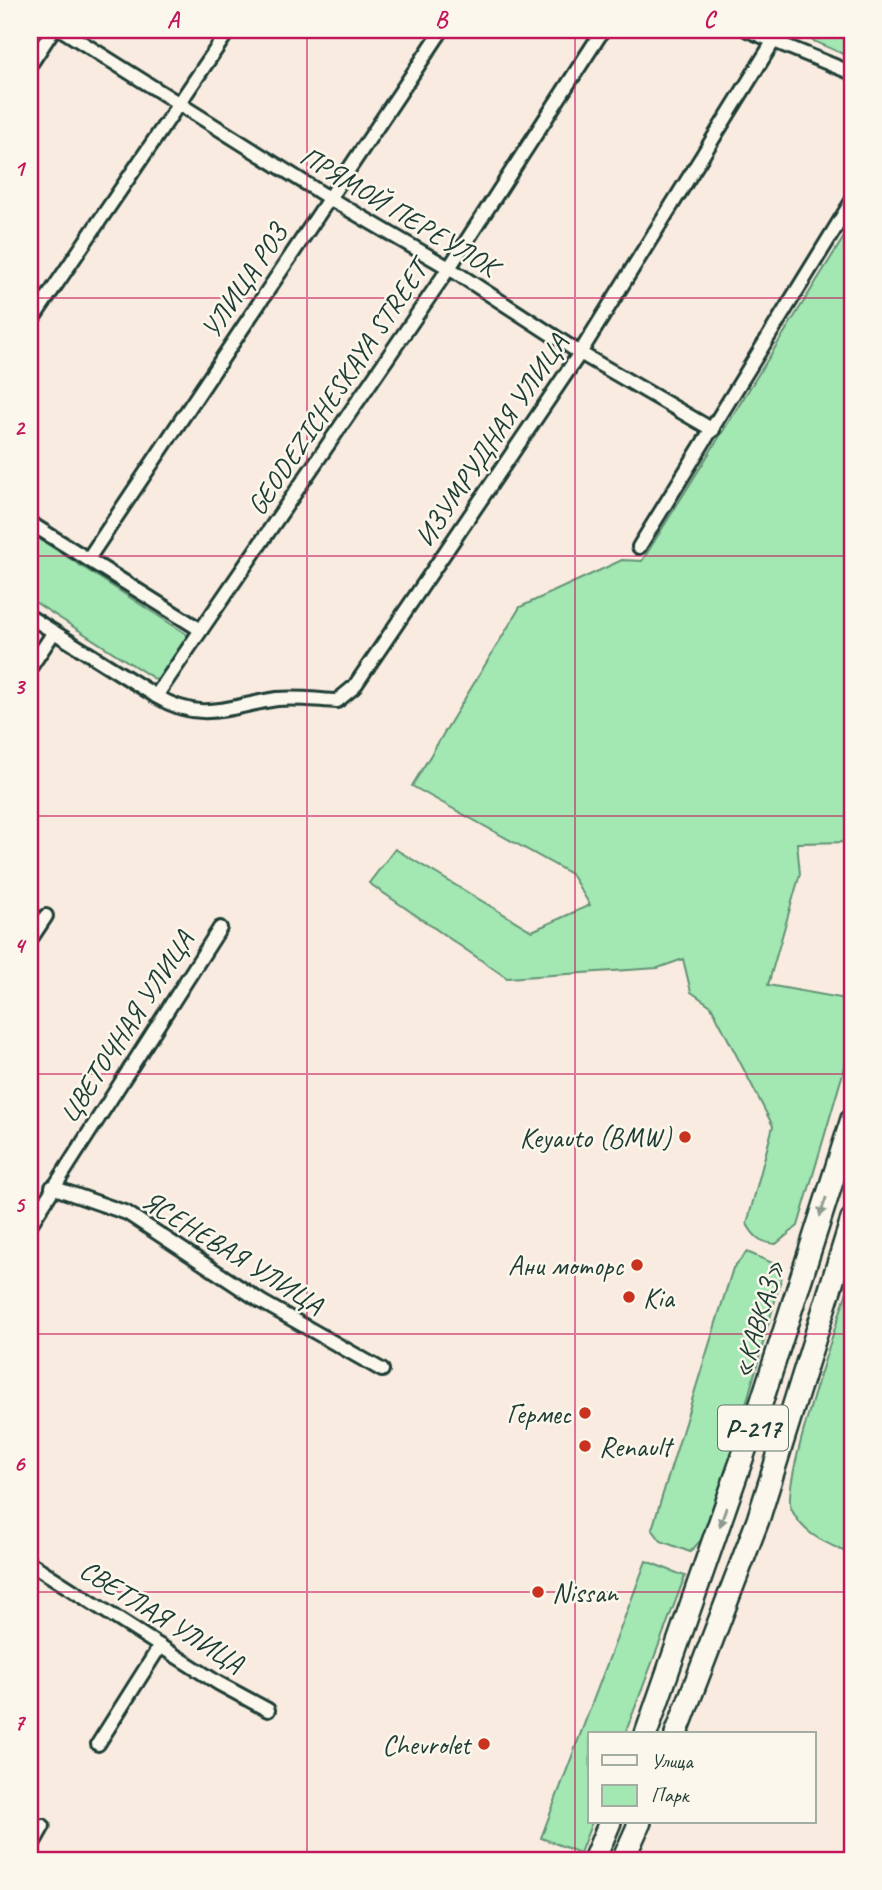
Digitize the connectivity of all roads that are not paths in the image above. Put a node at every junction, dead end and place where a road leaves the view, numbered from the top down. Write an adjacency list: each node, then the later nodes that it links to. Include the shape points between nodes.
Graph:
1 (53, 30): 8 (street)
2 (62, 30): 10 (street, ПРЯМОЙ ПЕРЕУЛОК)
3 (229, 30): 10 (street)
4 (442, 30): 11 (street, УЛИЦА РОЗ)
5 (603, 30): 13 (street, GEODEZICHESKAYA STREET)
6 (747, 30): 7 (street)
7 (773, 42): 9 (street); 15 (street, ИЗУМРУДНАЯ УЛИЦА)
8 (30, 65)
9 (852, 74)
10 (179, 104): 11 (street, ПРЯМОЙ ПЕРЕУЛОК); 14 (street)
11 (329, 198): 13 (street, ПРЯМОЙ ПЕРЕУЛОК); 19 (street, УЛИЦА РОЗ)
12 (852, 201): 16 (street)
13 (449, 268): 15 (street, ПРЯМОЙ ПЕРЕУЛОК); 21 (street, GEODEZICHESKAYA STREET)
14 (30, 323)
15 (580, 353): 16 (street, ПРЯМОЙ ПЕРЕУЛОК); 24 (street, ИЗУМРУДНАЯ УЛИЦА, via 354,687 337,701 279,699 204,714 177,709)
16 (713, 430): 18 (street)
17 (30, 523): 19 (street)
18 (639, 547)
19 (88, 559): 21 (street)
20 (30, 617): 22 (street, ИЗУМРУДНАЯ УЛИЦА)
21 (201, 630): 24 (street, GEODEZICHESKAYA STREET)
22 (54, 632): 23 (street); 24 (street, ИЗУМРУДНАЯ УЛИЦА)
23 (30, 668)
24 (156, 696)
25 (46, 916): 27 (street)
26 (219, 928): 29 (street, ЦВЕТОЧНАЯ УЛИЦА)
27 (30, 940)
28 (852, 1119): 33 (highway, «КАВКАЗ» / Р-217, one-way to 33)
29 (52, 1187): 31 (street, ЦВЕТОЧНАЯ УЛИЦА); 34 (street, ЯСЕНЕВАЯ УЛИЦА, via 127,1213 262,1302)
30 (852, 1219): 32 (highway, Р-217)
31 (30, 1225)
32 (832, 1281): 33 (highway, via 813,1321 761,1486 751,1495 745,1482 768,1403); 37 (highway, Р-217, via 758,1520)
33 (774, 1363): 38 (highway, «КАВКАЗ» / Р-217, one-way to 38)
34 (382, 1370)
35 (30, 1563): 36 (street, СВЕТЛАЯ УЛИЦА)
36 (160, 1646): 39 (street, СВЕТЛАЯ УЛИЦА); 42 (street)
37 (705, 1659): 38 (highway, via 735,1561 730,1551 717,1559 683,1650); 41 (highway, Р-217)
38 (671, 1668): 40 (highway, «КАВКАЗ» / Р-217)
39 (268, 1710)
40 (647, 1732)
41 (677, 1732)
42 (98, 1744)
43 (609, 1824): 47 (highway)
44 (639, 1824): 48 (highway)
45 (43, 1826): 46 (street)
46 (30, 1849)
47 (594, 1860)
48 (623, 1860)

